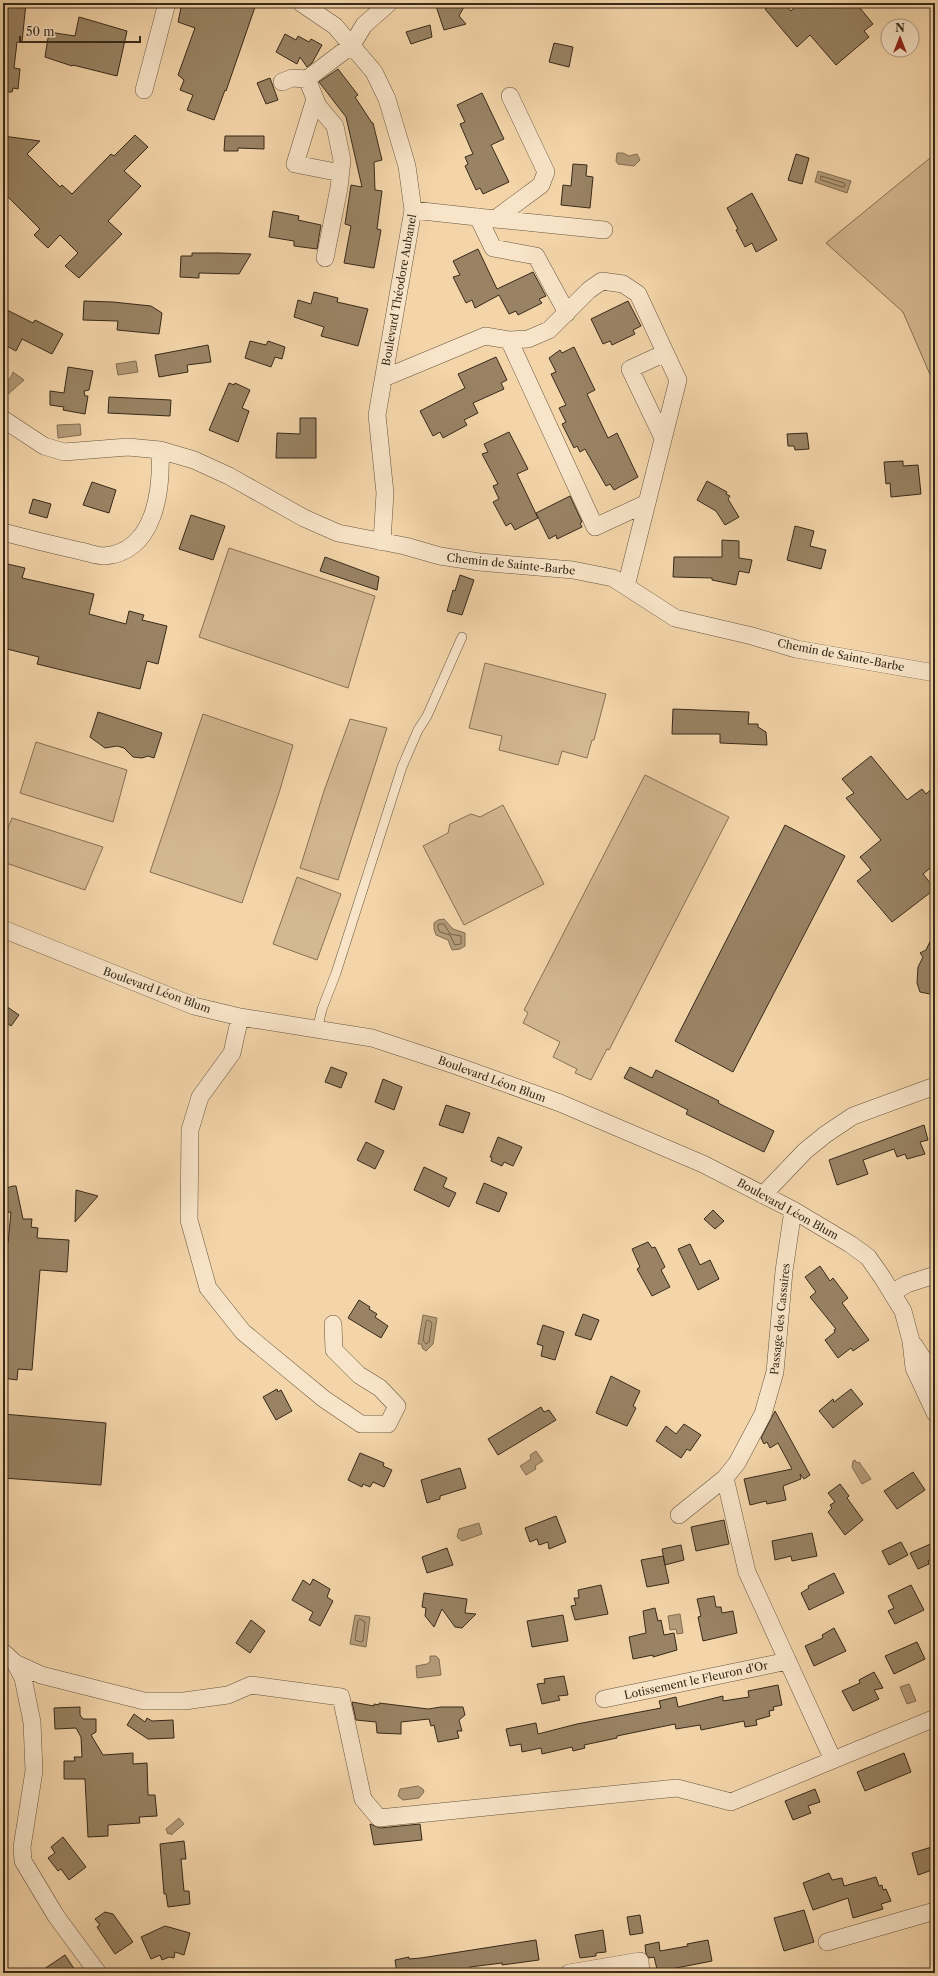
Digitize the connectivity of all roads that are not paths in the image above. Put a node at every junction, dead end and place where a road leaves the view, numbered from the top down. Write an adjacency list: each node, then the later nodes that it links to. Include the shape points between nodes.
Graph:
1 (167, 3): 7 (street)
2 (300, 3): 4 (street, Boulevard Théodore Aubanel, via 334,26)
3 (389, 3): 4 (street, via 364,25)
4 (352, 45): 5 (street); 11 (street, Boulevard Théodore Aubanel, via 374,72 387,99 407,166)
5 (307, 79): 6 (street, via 292,78); 9 (street)
6 (282, 82)
7 (144, 90)
8 (510, 96): 13 (street, via 546,172 541,186)
9 (315, 99): 10 (street, via 335,126 342,160); 10 (street, via 295,164)
10 (341, 173): 15 (street)
11 (413, 210): 12 (street); 19 (street, Boulevard Théodore Aubanel)
12 (478, 217): 13 (street); 16 (street, via 493,248 536,256)
13 (495, 219): 14 (street)
14 (604, 230)
15 (325, 258)
16 (567, 313): 17 (street, via 549,330 528,338); 18 (street, via 589,290 602,281 623,284 638,294)
17 (509, 340): 19 (street, via 484,336); 23 (street, via 595,527)
18 (665, 353): 21 (street, via 678,380); 21 (street, via 630,369)
19 (384, 378): 25 (street, Boulevard Théodore Aubanel, via 377,415 385,493)
20 (3, 419): 22 (street, Chemin de Sainte-Barbe, via 44,446 64,452 128,447)
21 (663, 438): 23 (street)
22 (160, 450): 24 (street, via 161,472 154,513 142,536 125,551 102,556); 25 (street, Chemin de Sainte-Barbe, via 194,460 229,476 304,518 338,533)
23 (647, 503): 26 (street)
24 (3, 532)
25 (382, 542): 26 (street, Chemin de Sainte-Barbe, via 479,562 573,570 613,578)
26 (626, 586): 28 (street, Chemin de Sainte-Barbe, via 675,618 796,649)
27 (462, 637): 31 (lane, via 402,767 322,1009)
28 (935, 673)
29 (3, 929): 30 (street, Boulevard Léon Blum, via 194,1006)
30 (240, 1017): 31 (street, Boulevard Léon Blum); 37 (street, via 232,1052 200,1097 190,1130 189,1220 208,1288 243,1332 324,1399 361,1424 388,1424 397,1406 380,1388 359,1375 334,1350)
31 (318, 1030): 33 (street, Boulevard Léon Blum, via 372,1038 398,1045 560,1103 703,1164)
32 (935, 1086): 33 (street, via 853,1116 805,1151)
33 (763, 1195): 34 (street, Boulevard Léon Blum)
34 (793, 1210): 36 (street, Boulevard Léon Blum, via 868,1257); 41 (street, Passage des Cassaires, via 784,1271 776,1372 770,1394 750,1441)
35 (935, 1275): 36 (street, via 907,1284)
36 (893, 1292): 38 (street, Boulevard Léon Blum, via 903,1311)
37 (333, 1324)
38 (911, 1341): 39 (street, Boulevard Léon Blum); 40 (street, Boulevard Léon Blum, via 914,1368)
39 (935, 1383)
40 (934, 1408)
41 (725, 1478): 42 (street, Passage des Cassaires); 44 (street, via 747,1572)
42 (678, 1515)
43 (9, 1657): 47 (street, via 41,1675 144,1701 184,1701 228,1695 251,1685 341,1697 363,1799 379,1818 677,1788 731,1802); 50 (street, via 23,1678 31,1715 34,1771 22,1847 23,1861 56,1916)
44 (788, 1662): 45 (street, Lotissement le Fleuron d'Or); 47 (street)
45 (604, 1699)
46 (935, 1718): 47 (street)
47 (833, 1760)
48 (935, 1911): 49 (street)
49 (826, 1942)
50 (98, 1973)
51 (569, 1973): 52 (street, via 640,1961)
52 (641, 1973)

